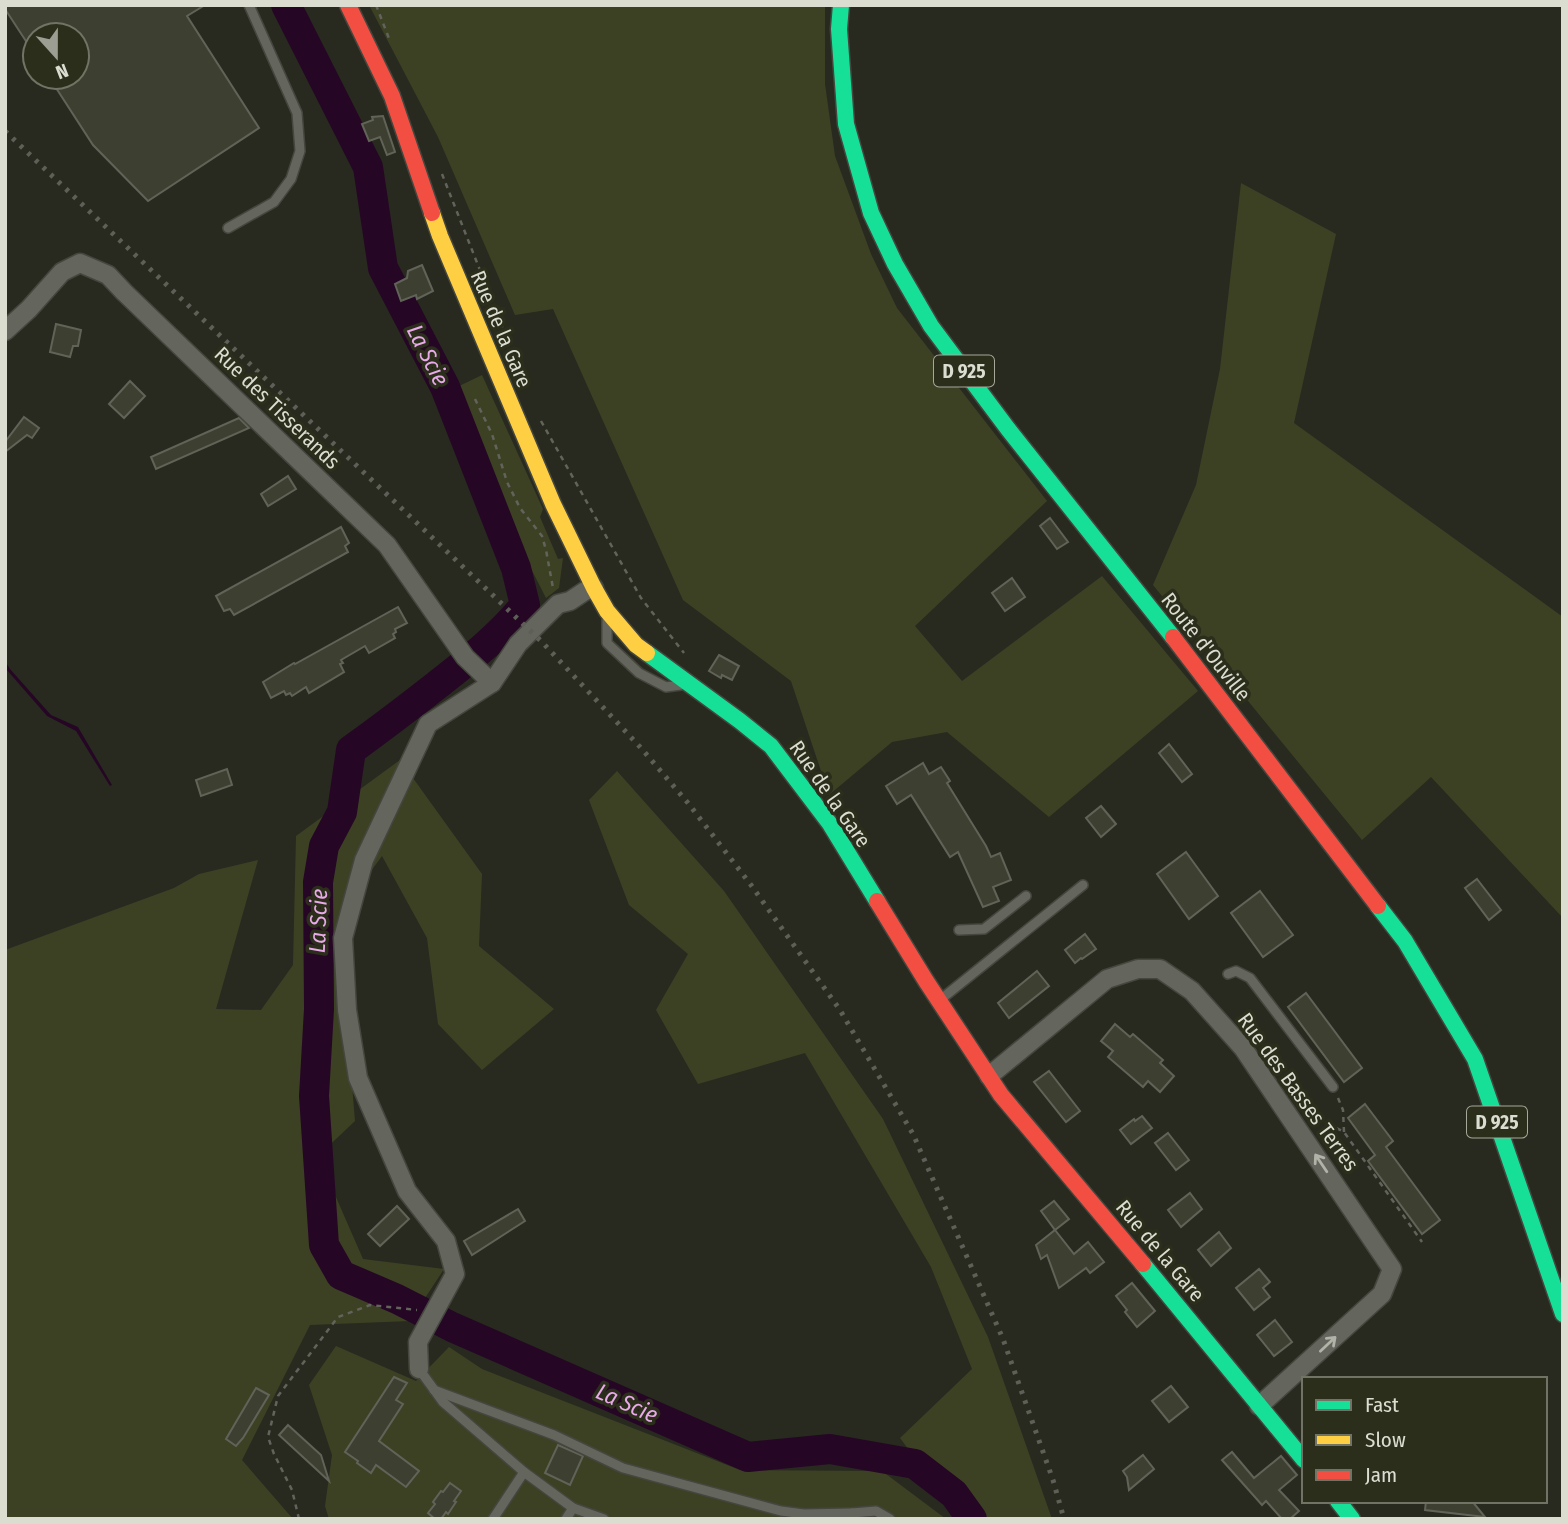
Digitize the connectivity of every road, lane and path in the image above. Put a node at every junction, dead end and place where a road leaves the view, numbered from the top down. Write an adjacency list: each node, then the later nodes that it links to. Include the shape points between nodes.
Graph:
1 (249, 5): 7 (lane, via 297,113 300,151 292,179 274,202)
2 (348, 5): 12 (street, Rue de la Gare, via 392,96 440,236 516,418)
3 (376, 5): 5 (path)
4 (841, 5): 27 (street, Route d'Ouville / D 925, via 846,124 872,213 895,264 931,326 1000,419 1405,941 1475,1059)
5 (391, 44)
6 (442, 174): 8 (path)
7 (228, 228)
8 (504, 330)
9 (5, 331): 15 (street, Rue des Tisserands, via 62,272 80,263 108,275 387,545 465,657)
10 (475, 399): 13 (path, via 507,482 542,536)
11 (541, 419): 14 (path, via 641,598)
12 (594, 588): 13 (street); 20 (street, Rue de la Gare, via 636,645 771,746 830,824)
13 (558, 604): 15 (street)
14 (685, 654)
15 (488, 680): 26 (street, via 428,724 364,860 342,938 358,1077 407,1191 446,1241 455,1274)
16 (1083, 885): 20 (lane)
17 (1026, 896): 18 (lane, via 984,929)
18 (959, 930)
19 (1228, 974): 22 (lane, via 1236,971 1250,978)
20 (939, 1001): 21 (street, Rue de la Gare)
21 (989, 1076): 23 (street, Rue des Basses Terres, via 1107,979 1138,969 1160,969 1192,991 1243,1048); 30 (street, Rue de la Gare)
22 (1333, 1087): 24 (path, via 1343,1110)
23 (1286, 1111): 24 (path, via 1306,1112); 30 (street, Rue des Basses Terres, one-way to 23, via 1382,1294 1391,1269)
24 (1344, 1132): 25 (path)
25 (1422, 1242)
26 (433, 1312): 28 (street, via 418,1342); 36 (path, via 370,1305 338,1317 278,1396 268,1437 292,1490)
27 (1563, 1314)
28 (419, 1369): 29 (lane)
29 (434, 1390): 32 (lane); 35 (lane, via 554,1435 623,1468 781,1511)
30 (1259, 1406): 31 (street, Rue de la Gare)
31 (1302, 1458)
32 (524, 1472): 34 (lane); 37 (lane)
33 (1340, 1503): 41 (street)
34 (573, 1508): 38 (lane); 39 (lane)
35 (853, 1516): 40 (lane, via 876,1511)
36 (299, 1519)
37 (493, 1519)
38 (566, 1519)
39 (604, 1519)
40 (890, 1519)
41 (1352, 1519)

